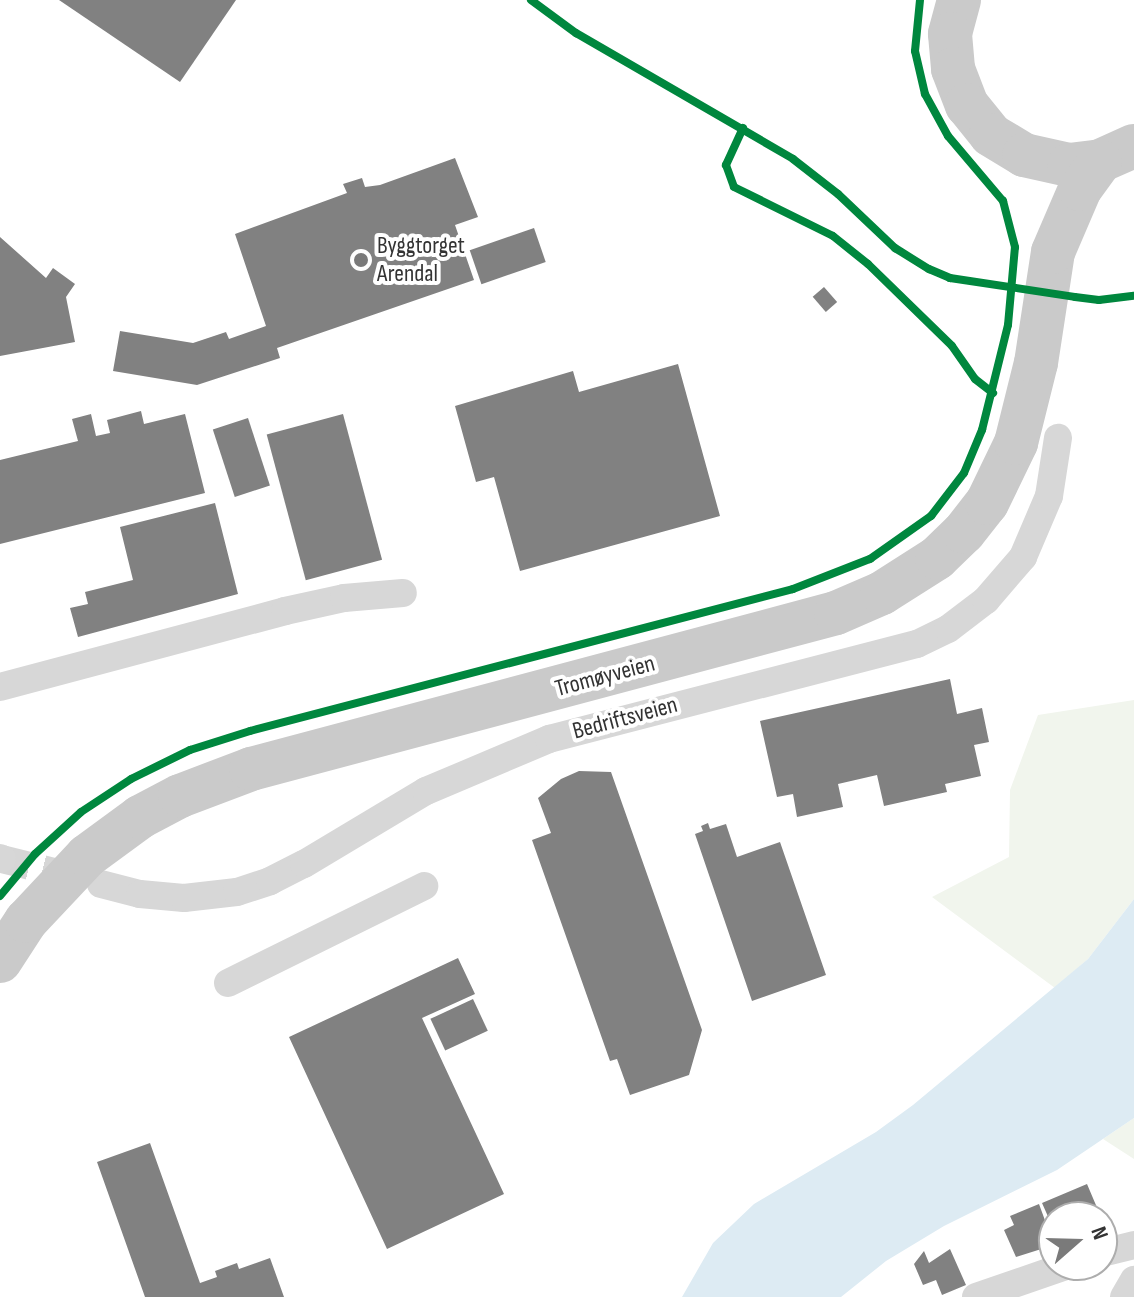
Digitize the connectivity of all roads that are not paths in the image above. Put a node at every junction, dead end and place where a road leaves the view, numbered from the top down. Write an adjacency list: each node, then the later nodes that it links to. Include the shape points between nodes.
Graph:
1 (959, 0): 3 (main road, via 950,34 958,88 984,128)
2 (1117, 153): 3 (main road, via 1069,165); 4 (main road, Tromøyveien, via 1080,189)
3 (1024, 155): 4 (main road, Tromøyveien)
4 (1053, 252): 10 (main road, Tromøyveien, via 1028,399 1003,474 964,532 911,577 836,613 772,632 215,781 140,817 87,856 36,910)
5 (1058, 438): 8 (street, Bedriftsveien, via 1049,496 1023,557 975,609 917,644 549,739 426,791 304,864 237,892 184,898)
6 (403, 593): 7 (street, via 293,609)
7 (0, 687)
8 (101, 884)
9 (424, 886): 11 (street)
10 (0, 961)
11 (228, 983)
12 (1038, 1276): 14 (street)
13 (1134, 1280): 15 (street)
14 (976, 1297)
15 (1124, 1297)

